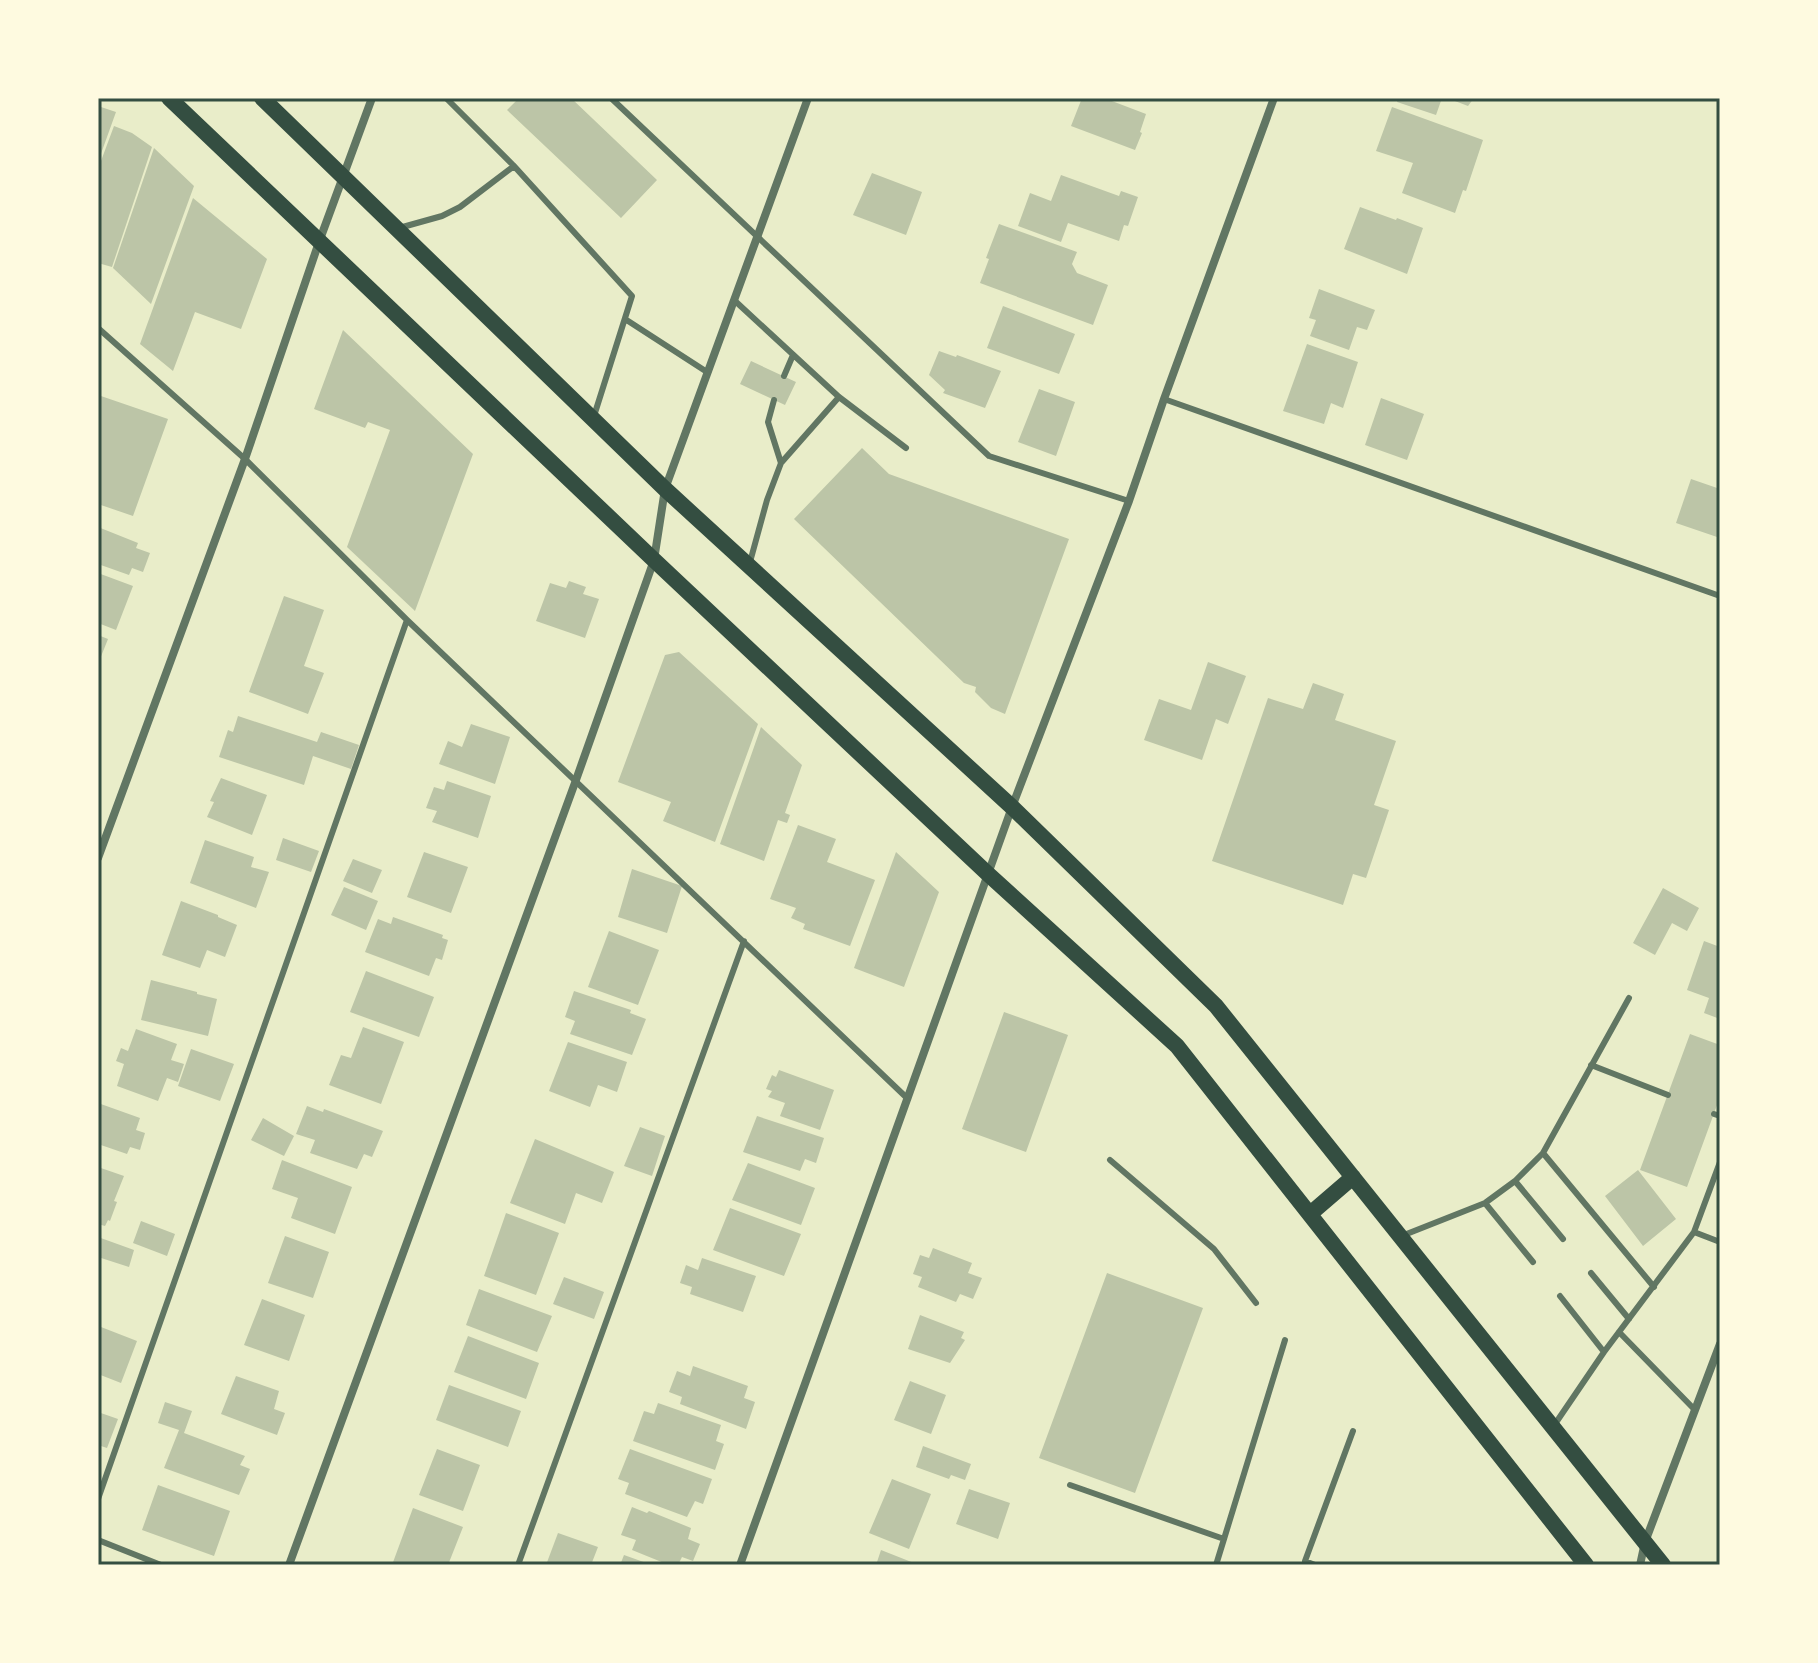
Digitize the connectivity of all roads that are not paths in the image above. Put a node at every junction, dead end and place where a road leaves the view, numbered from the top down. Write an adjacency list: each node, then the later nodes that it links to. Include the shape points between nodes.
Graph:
1 (169, 98): 12 (main road)
2 (262, 98): 9 (main road)
3 (372, 98): 9 (street)
4 (446, 98): 8 (lane)
5 (611, 98): 11 (lane)
6 (808, 98): 11 (street)
7 (1274, 98): 20 (street)
8 (514, 166): 10 (lane, via 460,207); 14 (lane, via 632,296)
9 (343, 175): 10 (main road); 12 (street)
10 (397, 228): 22 (main road)
11 (757, 234): 13 (street); 27 (lane, via 989,456)
12 (319, 242): 24 (street); 28 (main road)
13 (734, 300): 16 (lane); 17 (street)
14 (625, 319): 17 (lane); 22 (lane)
15 (98, 328): 24 (lane)
16 (793, 355): 18 (lane); 19 (lane)
17 (707, 372): 26 (street)
18 (784, 376)
19 (839, 397): 23 (lane); 25 (lane)
20 (1164, 399): 27 (street); 30 (lane)
21 (774, 400): 25 (lane, via 768,422)
22 (593, 419): 26 (main road)
23 (906, 448)
24 (245, 459): 31 (lane); 34 (street)
25 (781, 463): 29 (lane)
26 (665, 489): 28 (street); 29 (main road)
27 (1129, 501): 33 (street)
28 (654, 560): 32 (street); 35 (main road)
29 (749, 566): 33 (main road)
30 (1720, 596)
31 (407, 620): 32 (lane); 66 (lane)
32 (576, 780): 36 (lane); 71 (street)
33 (1012, 807): 35 (street); 44 (main road, via 1216,1006)
34 (98, 858)
35 (988, 874): 40 (street); 47 (main road, via 1177,1046)
36 (744, 941): 40 (lane); 72 (lane)
37 (1629, 998): 38 (lane)
38 (1591, 1065): 39 (lane); 41 (lane)
39 (1668, 1095)
40 (908, 1099): 73 (street)
41 (1543, 1153): 45 (lane); 54 (lane)
42 (1110, 1160): 56 (lane, via 1214,1249)
43 (1720, 1162): 48 (lane)
44 (1353, 1177): 47 (main road); 49 (main road)
45 (1515, 1181): 46 (lane); 50 (lane)
46 (1485, 1203): 49 (lane); 52 (lane)
47 (1310, 1214): 76 (main road)
48 (1694, 1232): 51 (lane); 54 (lane)
49 (1401, 1237): 63 (main road)
50 (1563, 1239)
51 (1720, 1242)
52 (1533, 1262)
53 (1591, 1273): 57 (lane)
54 (1654, 1287): 57 (lane)
55 (1560, 1296): 61 (lane)
56 (1256, 1303)
57 (1629, 1319): 58 (lane)
58 (1619, 1332): 61 (lane); 62 (lane)
59 (1285, 1340): 67 (lane)
60 (1720, 1344): 62 (street)
61 (1604, 1352): 63 (lane)
62 (1695, 1410): 69 (street)
63 (1553, 1427): 69 (main road)
64 (1353, 1431): 75 (lane, via 1305,1561)
65 (1070, 1485): 67 (lane)
66 (98, 1499)
67 (1224, 1539): 74 (lane)
68 (98, 1540): 70 (lane)
69 (1645, 1542): 77 (street); 78 (main road)
70 (161, 1565)
71 (289, 1565)
72 (518, 1565)
73 (740, 1565)
74 (1216, 1565)
75 (1315, 1565)
76 (1586, 1565)
77 (1640, 1565)
78 (1663, 1565)

